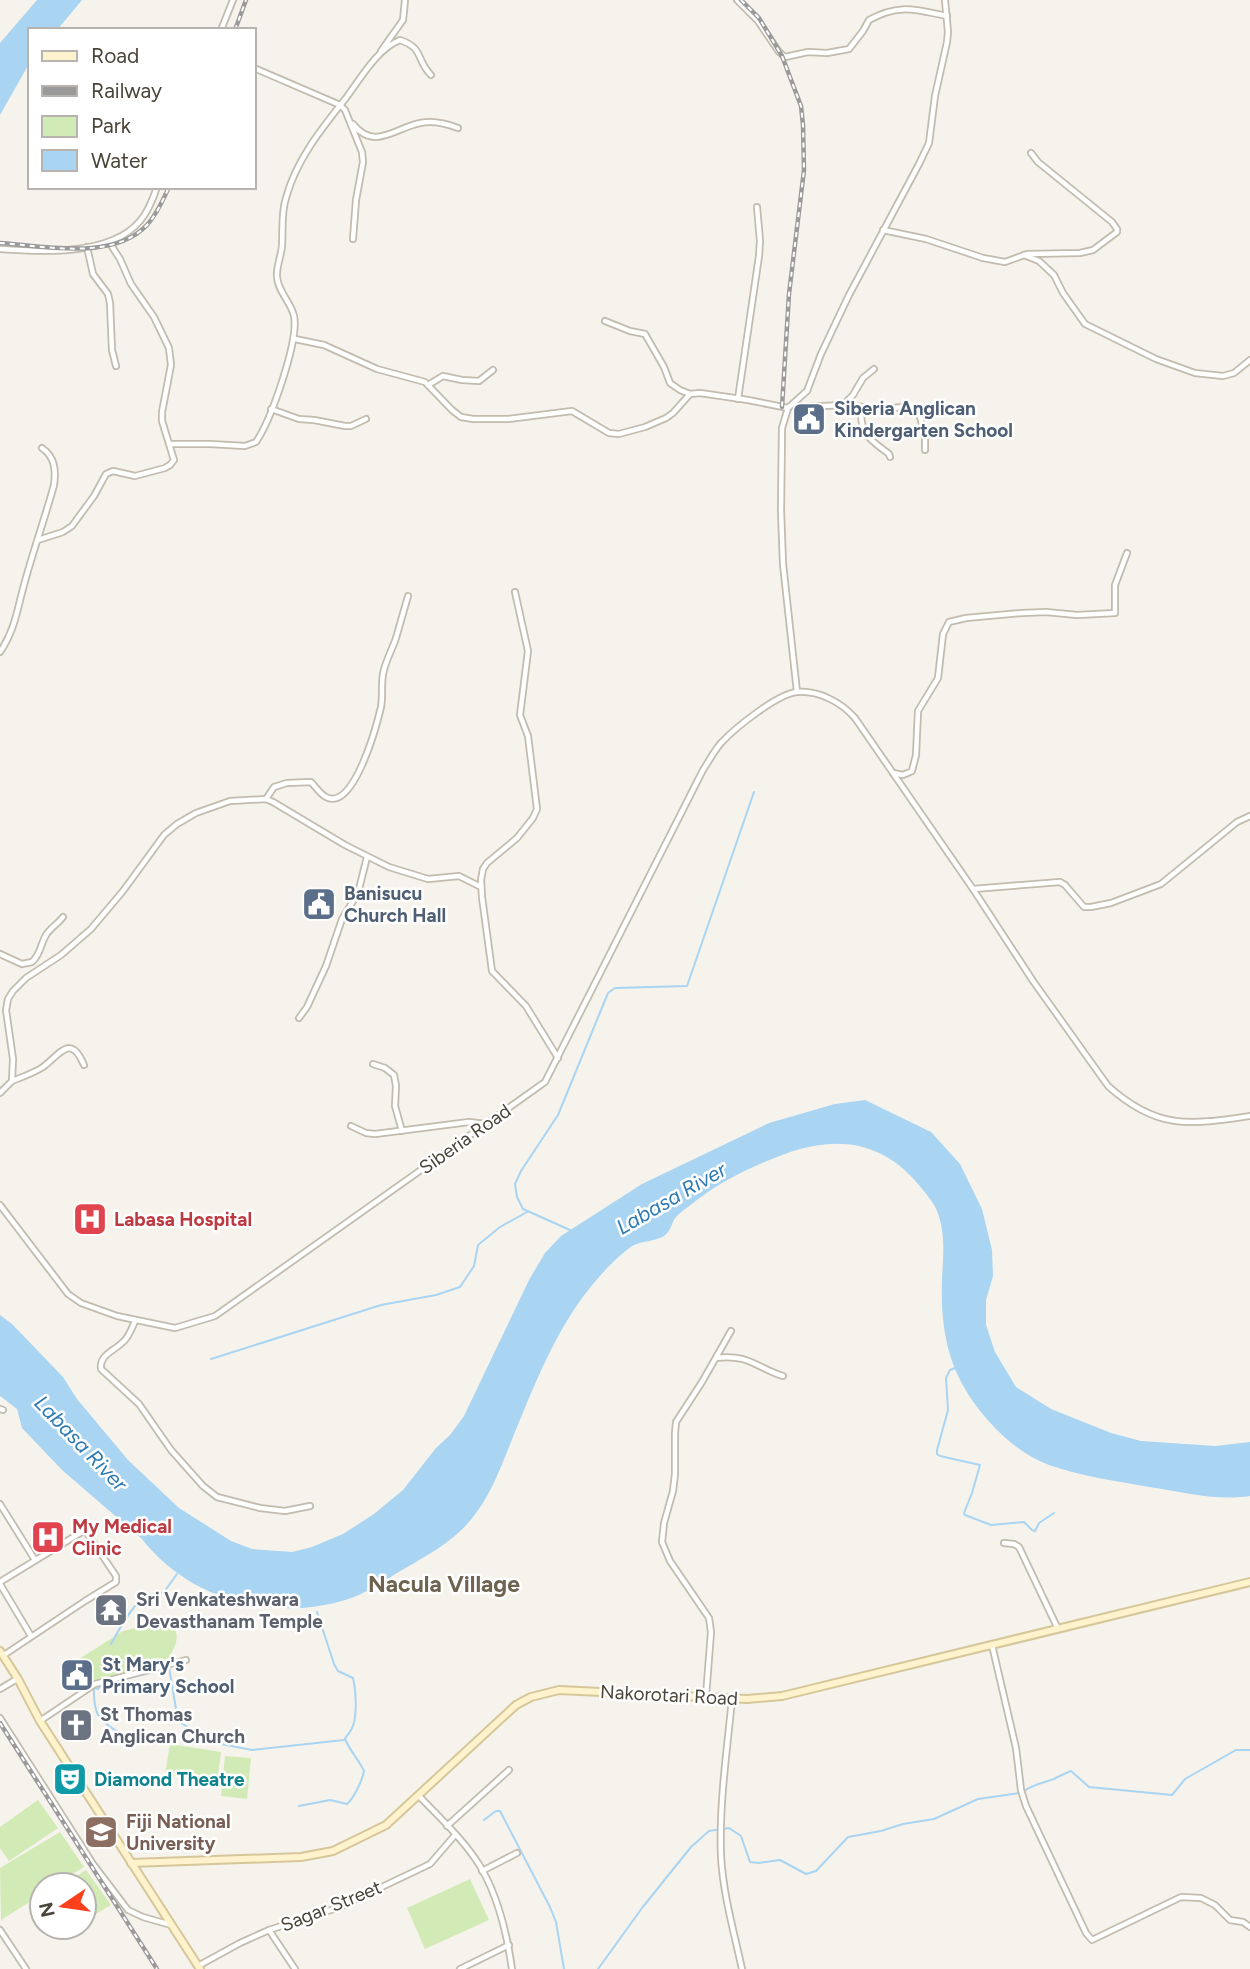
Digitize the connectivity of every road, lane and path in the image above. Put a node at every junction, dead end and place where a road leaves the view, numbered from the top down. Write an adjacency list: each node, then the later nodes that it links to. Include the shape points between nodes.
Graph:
1 (233, 0): 6 (street)
2 (405, 0): 7 (street, via 403,20)
3 (737, 0): 5 (street, via 785,57 849,49 869,20 898,9)
4 (945, 0): 5 (street)
5 (947, 16): 16 (street, via 947,42 929,143)
6 (222, 28)
7 (380, 55): 9 (street, via 391,43 409,43); 10 (street)
8 (256, 69): 10 (street)
9 (431, 75)
10 (340, 105): 11 (street); 23 (street, via 309,146 285,204 277,276 292,307)
11 (349, 117): 12 (street, via 359,131 372,136 396,133 419,123 444,122); 17 (street, via 363,162)
12 (458, 128)
13 (1031, 153): 21 (street, via 1118,232 1093,250)
14 (156, 189): 18 (street, via 139,222)
15 (757, 207): 30 (street, via 760,248)
16 (883, 230): 21 (street, via 996,261); 31 (street, via 807,391)
17 (353, 239)
18 (109, 242): 19 (street); 37 (street, via 169,348 171,365 162,421)
19 (87, 247): 20 (street); 25 (street, via 93,274 110,303)
20 (0, 249)
21 (1023, 255): 24 (street, via 1054,275 1085,324 1156,359 1195,373 1223,376)
22 (605, 321): 29 (street, via 645,334 670,383)
23 (295, 339): 28 (street, via 324,345); 35 (street)
24 (1250, 360)
25 (116, 366)
26 (874, 369): 32 (street)
27 (493, 370): 28 (street, via 479,381 443,376)
28 (428, 385): 29 (street, via 461,416 508,419 572,411 609,433 666,418)
29 (690, 394): 30 (street)
30 (738, 399): 34 (street)
31 (793, 404): 32 (street); 34 (street)
32 (843, 405): 33 (street)
33 (861, 407): 39 (street, via 916,411 922,419); 40 (street, via 864,432)
34 (788, 408): 46 (street, via 782,428 781,511)
35 (271, 409): 36 (street, via 345,426); 37 (street, via 254,445)
36 (366, 419)
37 (170, 444): 41 (street, via 175,458 170,465 135,476 106,474 72,526)
38 (42, 448): 41 (street, via 51,456 56,471)
39 (925, 450)
40 (890, 457)
41 (38, 540): 45 (street, via 13,628)
42 (1127, 553): 47 (street, via 1115,585 1115,613 1022,613 949,622 943,634 938,678 919,706 912,771 903,775)
43 (515, 592): 51 (street, via 528,651 520,715 528,736 537,809 517,838 487,863)
44 (408, 596): 48 (street, via 383,675 373,736 356,779 338,798 326,797 311,782 274,787)
45 (0, 652)
46 (797, 692): 47 (street, via 822,696 848,711); 56 (street, Siberia Road, via 765,707 729,735 703,770)
47 (892, 772): 52 (street)
48 (266, 799): 50 (street); 59 (street, via 230,801 177,824 91,929 13,991 6,1010)
49 (1250, 816): 52 (street, via 1161,884 1111,903 1084,907 1060,882)
50 (367, 857): 51 (street, via 416,876 459,876); 55 (street, via 358,893)
51 (481, 887): 56 (street, via 492,971 526,1006)
52 (972, 889): 61 (street, via 1086,1056 1124,1100 1180,1122)
53 (63, 917): 54 (street, via 48,931 32,962 22,964)
54 (0, 954)
55 (299, 1018)
56 (559, 1059): 62 (street, Siberia Road, via 545,1082)
57 (373, 1064): 64 (street, via 394,1075)
58 (85, 1065): 59 (street, via 69,1048)
59 (12, 1081): 60 (street)
60 (0, 1093)
61 (1250, 1116)
62 (486, 1124): 64 (street); 66 (street, Siberia Road, via 215,1316 175,1328)
63 (351, 1126): 64 (street, via 366,1133)
64 (402, 1131)
65 (0, 1205): 66 (street, Siberia Road, via 68,1294 80,1303)
66 (135, 1320): 71 (street, via 124,1342 103,1357 101,1369 139,1404 202,1486 217,1497 260,1508 285,1511)
67 (731, 1331): 68 (street)
68 (716, 1358): 69 (street, via 749,1360); 84 (street, via 676,1422 673,1491 662,1542 709,1618)
69 (783, 1376)
70 (0, 1504): 73 (street)
71 (310, 1506)
72 (1004, 1543): 77 (street, via 1019,1547)
73 (35, 1560): 75 (street); 78 (street, via 85,1530 117,1582)
74 (0, 1573): 75 (street)
75 (1, 1582): 78 (street)
76 (1250, 1582): 77 (street, Nakorotari Road)
77 (1058, 1629): 79 (street, Nakorotari Road)
78 (31, 1636): 80 (street)
79 (992, 1645): 85 (street, Nakorotari Road, via 804,1692); 96 (street, via 1026,1806 1092,1940 1181,1897 1201,1898 1230,1920)
80 (2, 1653): 82 (street)
81 (186, 1660): 87 (street, via 95,1684)
82 (18, 1679): 83 (street); 87 (street)
83 (0, 1689)
84 (706, 1696): 85 (street, Nakorotari Road); 89 (street, Nakorotari Road, via 559,1690 531,1697 500,1718)
85 (732, 1698): 105 (street, via 721,1832 723,1879)
86 (0, 1718): 95 (street, via 93,1864 128,1910)
87 (40, 1721): 93 (street)
88 (509, 1770): 90 (street)
89 (419, 1796): 90 (street); 93 (street, Nakorotari Road, via 379,1829 319,1855)
90 (447, 1826): 91 (street)
91 (455, 1835): 94 (street); 98 (street, Sagar Street, via 430,1864 340,1906)
92 (517, 1853): 94 (street)
93 (131, 1863): 95 (street)
94 (482, 1871): 99 (street)
95 (172, 1925): 100 (street)
96 (1250, 1927)
97 (0, 1930): 101 (street)
98 (270, 1930): 100 (street, Sagar Street); 102 (street)
99 (509, 1945): 103 (street); 104 (street)
100 (199, 1968)
101 (26, 1969)
102 (295, 1969)
103 (460, 1969)
104 (512, 1969)
105 (742, 1969)

